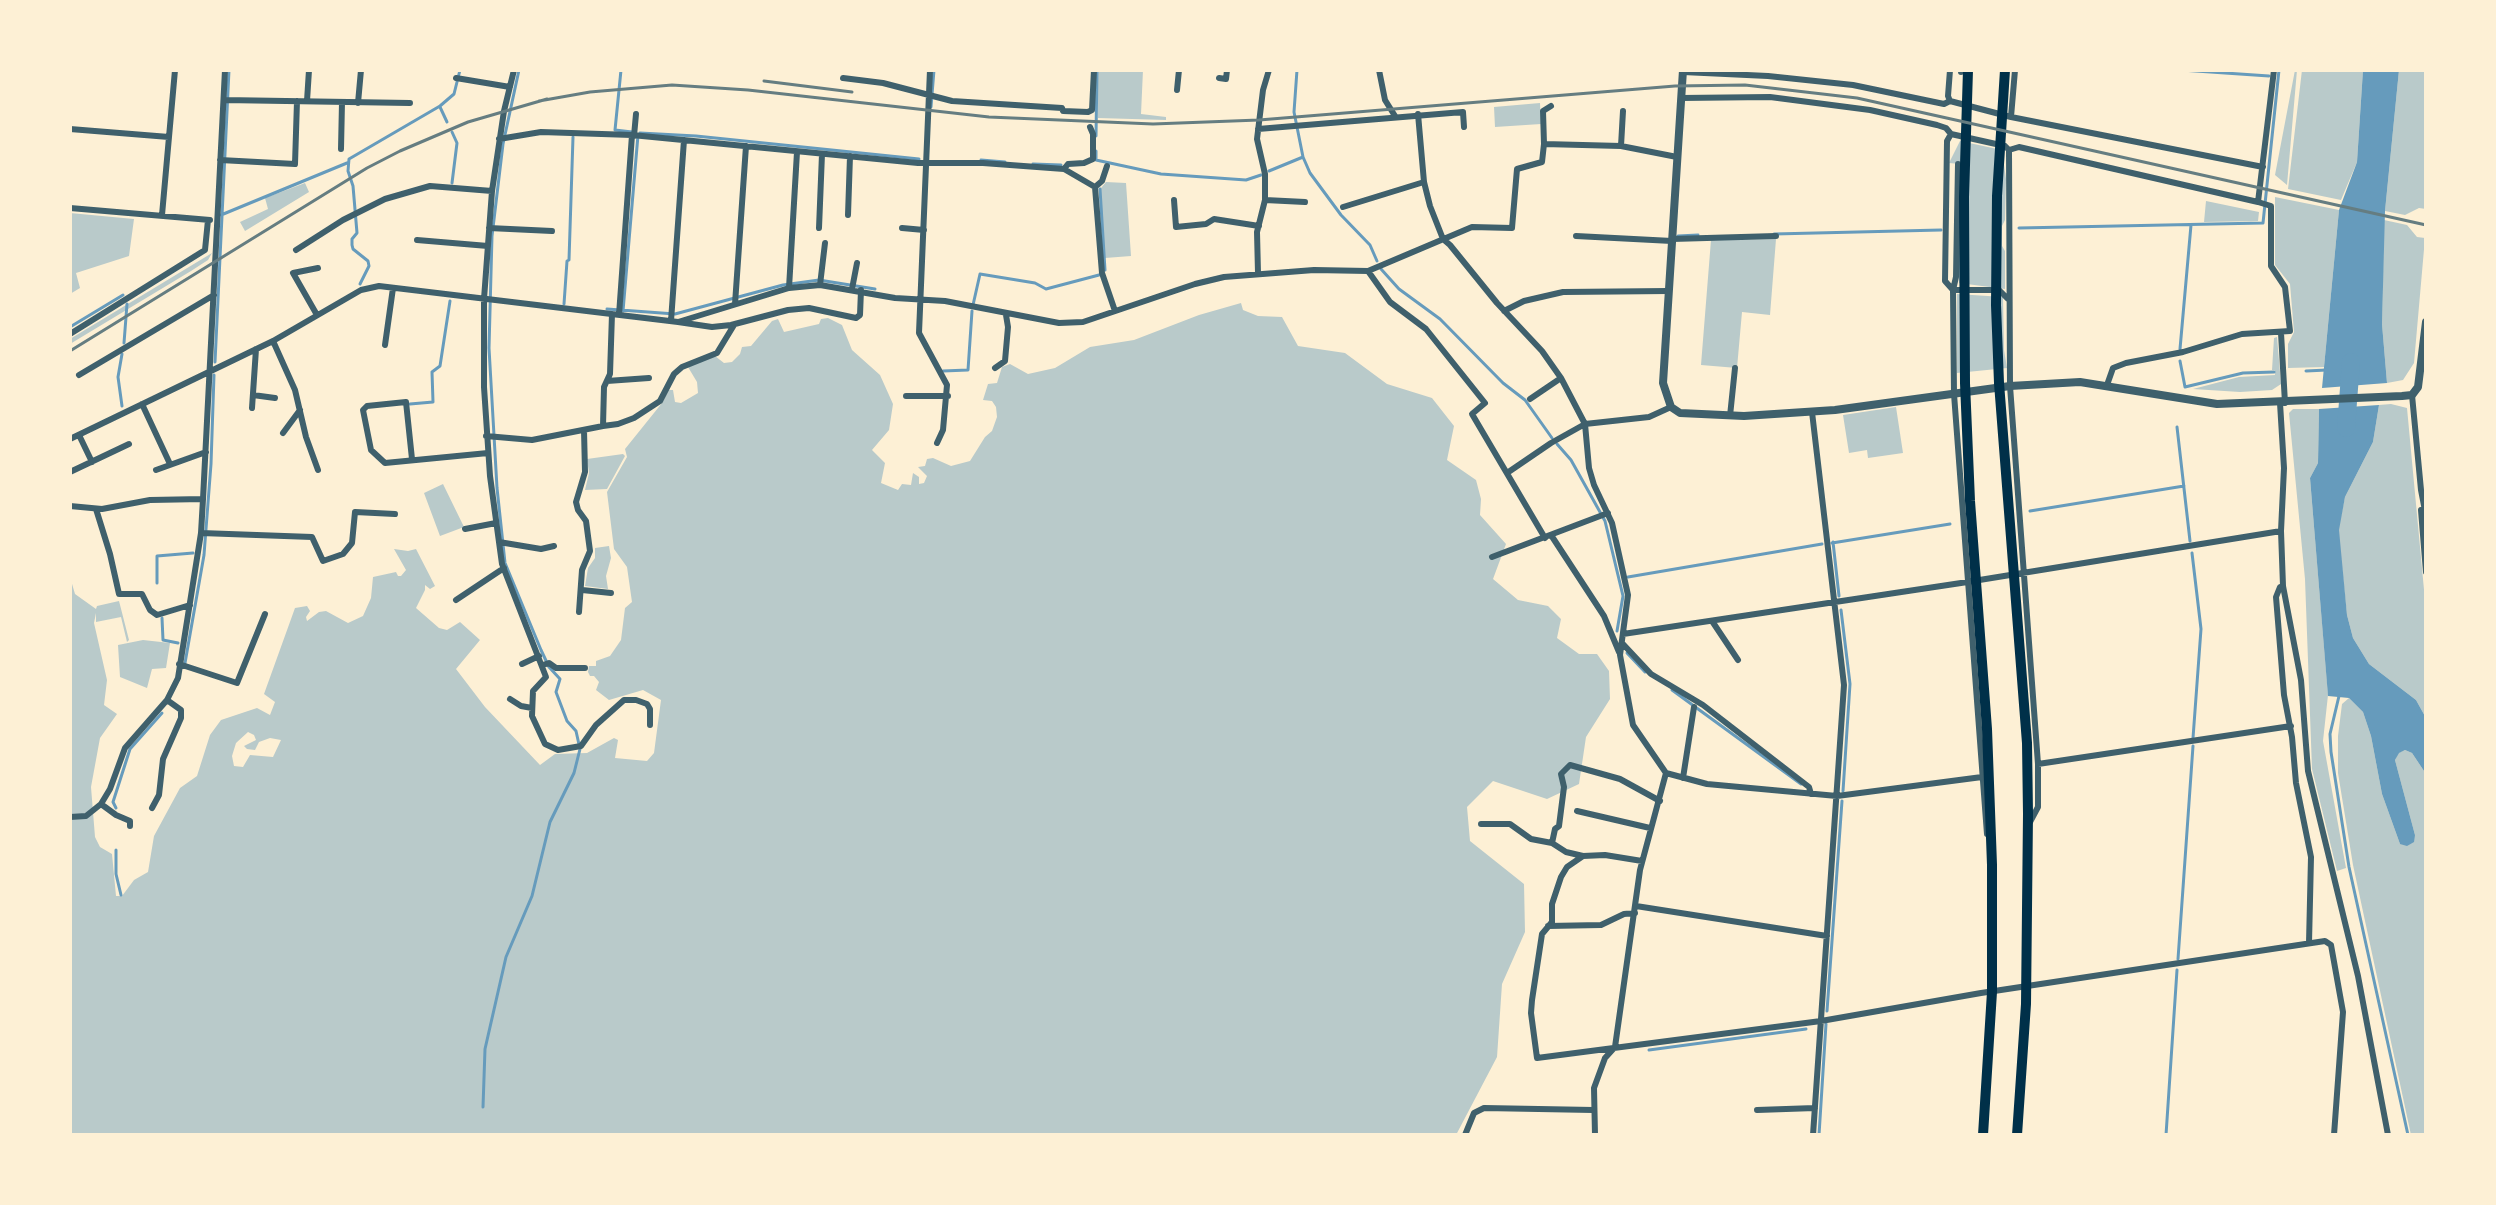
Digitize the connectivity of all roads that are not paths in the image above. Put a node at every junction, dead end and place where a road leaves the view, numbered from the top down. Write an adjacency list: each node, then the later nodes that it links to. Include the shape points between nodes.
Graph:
1 (175, 70): 45 (street)
2 (218, 70): 3 (street)
3 (225, 70): 26 (street)
4 (309, 70): 28 (street)
5 (361, 70): 31 (street)
6 (514, 70): 22 (street)
7 (930, 70): 24 (street)
8 (1094, 70): 24 (street, via 1091,112)
9 (1179, 70): 23 (street)
10 (1227, 70): 21 (street, via 1226,79)
11 (1269, 70): 42 (street)
12 (1379, 70): 37 (street, via 1385,100)
13 (1950, 70): 29 (street)
14 (2005, 70): 215 (highway, via 1996,305 2027,743)
15 (2015, 70): 38 (street)
16 (2274, 70): 61 (street)
17 (1683, 71): 25 (street); 29 (street, via 1853,85)
18 (1963, 71): 221 (highway, via 1970,501)
19 (458, 78): 22 (street)
20 (843, 78): 24 (street)
21 (1219, 78)
22 (510, 87): 46 (street)
23 (1177, 90)
24 (931, 95): 58 (street)
25 (1681, 98): 43 (street, via 1816,101 1937,125); 56 (street)
26 (226, 101): 27 (street); 57 (street)
27 (297, 101): 28 (street); 57 (street, via 295,164)
28 (307, 101): 30 (street)
29 (1950, 101): 38 (street)
30 (342, 102): 31 (street); 51 (street)
31 (358, 103): 32 (street)
32 (410, 103)
33 (1551, 106): 48 (street, via 1543,111)
34 (1623, 111): 50 (street)
35 (636, 114): 44 (street)
36 (1418, 114): 37 (street); 40 (street, via 1463,112); 63 (street)
37 (1395, 116): 42 (street)
38 (2011, 117): 61 (street)
39 (1090, 127): 62 (street, via 1093,159)
40 (1464, 127)
41 (70, 129): 45 (street)
42 (1258, 129): 67 (street)
43 (1951, 134): 52 (street); 99 (street, via 1945,281)
44 (635, 135): 46 (street, via 541,132); 47 (street); 108 (street)
45 (169, 137): 72 (street)
46 (503, 139): 65 (street)
47 (684, 140): 49 (street); 111 (street)
48 (1544, 144): 50 (street); 84 (street, via 1542,162 1517,169 1512,228 1472,227)
49 (746, 146): 53 (street); 105 (street)
50 (1621, 146): 56 (street)
51 (341, 149)
52 (2009, 150): 69 (street, via 2019,147); 104 (street)
53 (797, 152): 54 (street); 95 (street)
54 (822, 154): 55 (street); 78 (street)
55 (850, 156): 58 (street); 73 (street)
56 (1677, 157): 86 (street)
57 (223, 160): 75 (street)
58 (926, 163): 62 (street); 80 (street)
59 (1958, 164): 99 (street)
60 (1107, 166): 64 (street)
61 (2263, 167): 69 (street)
62 (1064, 169): 64 (street)
63 (1424, 182): 70 (street); 84 (street)
64 (1095, 187): 106 (street, via 1102,273)
65 (492, 191): 77 (street); 89 (street, via 430,186 385,199)
66 (1174, 200): 76 (street, via 1176,227 1214,219)
67 (1265, 200): 68 (street); 76 (street)
68 (1305, 202)
69 (2260, 203): 114 (street, via 2271,206 2271,266 2285,287 2290,331)
70 (1343, 207)
71 (70, 208): 72 (street)
72 (162, 215): 74 (street)
73 (848, 215)
74 (208, 220): 75 (street); 115 (street, via 205,250)
75 (217, 221): 101 (street)
76 (1259, 226): 93 (street)
77 (491, 228): 81 (street); 88 (street)
78 (819, 228)
79 (902, 228): 80 (street)
80 (924, 230): 103 (street)
81 (552, 231)
82 (1576, 236): 86 (street)
83 (1776, 236): 86 (street)
84 (1443, 239): 92 (street); 107 (street)
85 (417, 240): 88 (street)
86 (1672, 240): 100 (street)
87 (825, 243): 94 (street)
88 (488, 246): 102 (street)
89 (296, 250)
90 (857, 263): 96 (street)
91 (318, 268): 109 (street, via 293,273)
92 (1368, 271): 93 (street); 159 (street, via 1390,302 1426,329 1485,403 1472,414)
93 (1258, 273): 106 (street, via 1195,284)
94 (820, 282): 95 (street); 96 (street)
95 (789, 285): 105 (street)
96 (853, 286): 98 (street)
97 (393, 288): 102 (street); 109 (street, via 361,290); 117 (street)
98 (861, 290): 103 (street); 113 (street, via 856,318 809,308)
99 (1953, 290): 104 (street, via 1999,290); 128 (street)
100 (1668, 291): 107 (street, via 1563,292); 137 (street, via 1663,383)
101 (214, 295): 121 (street); 122 (street)
102 (487, 299): 108 (street); 147 (street)
103 (921, 299): 110 (street); 131 (street, via 919,333 945,378)
104 (2008, 299): 127 (street)
105 (735, 300): 111 (street)
106 (1115, 311): 110 (street, via 1083,322 1059,323)
107 (1504, 311): 124 (street)
108 (618, 313): 111 (street); 125 (street)
109 (317, 315): 116 (street)
110 (1006, 315): 119 (street, via 1005,361)
111 (673, 318): 113 (street, via 712,327)
112 (2426, 322): 132 (street, via 2421,376)
113 (734, 325): 143 (street, via 717,353 674,374 660,401 634,418)
114 (2281, 333): 126 (street, via 2242,334 2126,363 2113,368); 135 (street)
115 (70, 334)
116 (273, 341): 118 (street); 139 (street)
117 (385, 345)
118 (256, 349): 121 (street); 129 (street)
119 (995, 368)
120 (1735, 368): 141 (street)
121 (209, 371): 136 (street); 151 (street)
122 (79, 375)
123 (649, 378): 125 (street)
124 (1561, 378): 134 (street); 142 (street)
125 (607, 381): 143 (street)
126 (2107, 385): 127 (street); 135 (street, via 2217,404)
127 (2010, 386): 128 (street); 176 (street)
128 (1954, 394): 140 (street); 178 (street)
129 (253, 395): 133 (street); 138 (street)
130 (906, 396): 131 (street)
131 (948, 396): 149 (street)
132 (2407, 396): 135 (street); 160 (street)
133 (275, 398)
134 (1530, 399)
135 (2285, 403): 169 (street)
136 (142, 404): 146 (street); 155 (street)
137 (1671, 407): 141 (street, via 1692,415); 142 (street, via 1649,417)
138 (252, 408)
139 (300, 410): 145 (street); 157 (street)
140 (1812, 412): 141 (street); 183 (street)
141 (1730, 416)
142 (1585, 424): 159 (street); 165 (street, via 1589,468)
143 (603, 426): 144 (street)
144 (584, 430): 147 (street, via 532,440); 180 (street, via 585,472 576,502 586,521 590,551 582,570)
145 (283, 433)
146 (79, 435): 148 (street); 154 (street)
147 (491, 436): 152 (street)
148 (70, 439)
149 (937, 443)
150 (129, 444): 154 (street)
151 (206, 452): 155 (street); 161 (street)
152 (488, 453): 153 (street); 167 (street)
153 (412, 459): 153 (street, via 385,463 371,450 363,410 367,406 406,402)
154 (92, 462): 158 (street)
155 (170, 464): 156 (street)
156 (156, 470)
157 (318, 470)
158 (70, 472)
159 (1507, 473): 171 (street)
160 (2421, 490): 166 (street); 177 (street)
161 (203, 499): 163 (street); 170 (street)
162 (70, 506): 163 (street)
163 (96, 509): 184 (street, via 119,594 142,594 157,615)
164 (395, 514): 170 (street, via 355,512 352,543 343,554 323,561 312,537)
165 (1605, 514): 171 (street); 188 (street, via 1628,595)
166 (2426, 516)
167 (496, 523): 168 (street); 172 (street)
168 (465, 529)
169 (2281, 531): 176 (street); 179 (street)
170 (204, 533): 184 (street)
171 (1548, 537): 174 (street); 190 (street, via 1604,616)
172 (502, 543): 173 (street); 175 (street)
173 (554, 546)
174 (1492, 557)
175 (504, 568): 182 (street); 191 (street)
176 (2023, 572): 178 (street); 203 (street)
177 (2426, 572)
178 (1968, 582): 183 (street); 205 (street)
179 (2283, 586): 202 (street, via 2276,597); 239 (street, via 2301,680 2312,793 2358,976)
180 (582, 590): 181 (street); 185 (street)
181 (611, 593)
182 (456, 600)
183 (1834, 603): 187 (street); 208 (street, via 1844,685)
184 (190, 605): 193 (street)
185 (579, 612)
186 (265, 614): 193 (street, via 237,683)
187 (1712, 621): 188 (street); 192 (street)
188 (1623, 634): 189 (street)
189 (1622, 643): 190 (street); 207 (street, via 1651,674 1703,705)
190 (1620, 655): 204 (street, via 1633,725)
191 (539, 656): 194 (street); 195 (street)
192 (1738, 660)
193 (179, 664): 198 (street)
194 (522, 664)
195 (546, 664): 196 (street); 200 (street, via 546,677 533,691)
196 (585, 668)
197 (510, 699): 200 (street)
198 (167, 700): 210 (street, via 125,748); 211 (street, via 181,710 181,718 163,759)
199 (1694, 707): 206 (street)
200 (532, 708): 201 (street, via 545,744 558,750 580,746 624,700 647,704)
201 (650, 725)
202 (2291, 726): 203 (street); 225 (street, via 2311,857)
203 (2038, 764): 215 (street, via 2038,807)
204 (1666, 773): 206 (street); 209 (street)
205 (1982, 777): 208 (street); 221 (street)
206 (1683, 778): 207 (street)
207 (1810, 791): 208 (street)
208 (1837, 796): 224 (street)
209 (1660, 801): 217 (street); 218 (street, via 1620,779 1570,765 1561,774 1559,826)
210 (101, 804): 213 (street, via 86,816); 216 (street)
211 (152, 808)
212 (1577, 811): 217 (street)
213 (70, 817)
214 (1481, 824): 218 (street, via 1510,824 1531,839)
215 (2028, 825): 226 (highway)
216 (130, 826)
217 (1650, 828): 220 (street)
218 (1552, 843): 219 (street)
219 (1583, 856): 220 (street); 223 (street, via 1561,877)
220 (1642, 861): 222 (street)
221 (1992, 865): 227 (highway)
222 (1636, 909): 223 (street, via 1601,925); 224 (street); 229 (street)
223 (1548, 926): 229 (street, via 1542,934 1531,1013 1537,1058)
224 (1827, 936): 228 (street)
225 (2309, 943): 226 (street); 238 (street, via 2331,945 2342,996)
226 (2026, 987): 227 (street); 237 (highway)
227 (1992, 992): 228 (street); 236 (highway)
228 (1821, 1021): 229 (street); 230 (street)
229 (1615, 1047): 231 (street, via 1599,1069)
230 (1815, 1108): 232 (street); 235 (street)
231 (1593, 1110): 233 (street, via 1484,1108 1474,1113); 234 (street)
232 (1757, 1110)
233 (1465, 1135)
234 (1595, 1135)
235 (1813, 1135)
236 (1983, 1135)
237 (2017, 1135)
238 (2334, 1135)
239 (2388, 1135)

